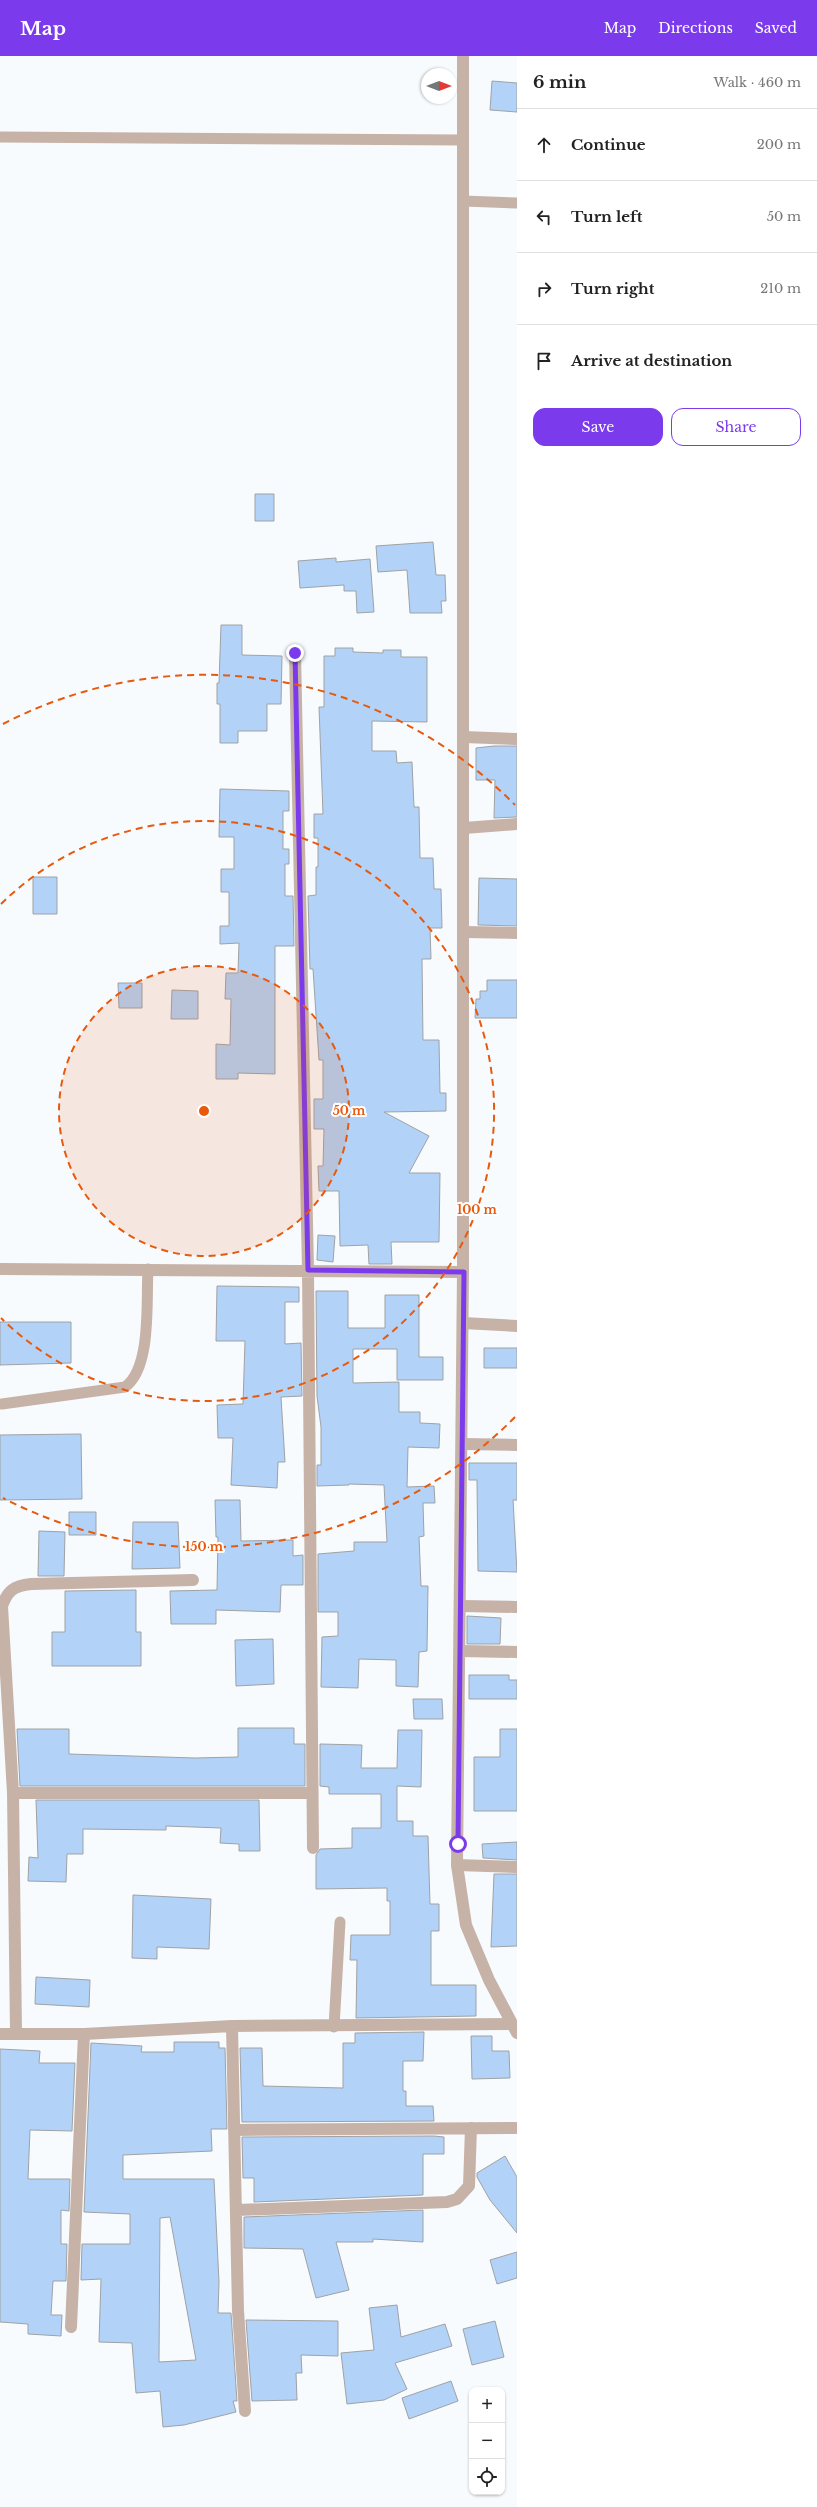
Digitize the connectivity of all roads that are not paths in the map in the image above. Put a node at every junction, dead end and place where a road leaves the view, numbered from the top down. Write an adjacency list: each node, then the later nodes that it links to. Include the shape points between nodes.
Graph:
1 (463, 56): 3 (street)
2 (0, 137): 3 (lane)
3 (463, 140): 4 (street)
4 (463, 201): 5 (lane); 7 (street)
5 (517, 203)
6 (295, 653): 15 (street)
7 (464, 737): 8 (street); 10 (street)
8 (517, 739)
9 (517, 824): 10 (street)
10 (464, 828): 11 (street)
11 (464, 932): 12 (street); 16 (street)
12 (517, 933)
13 (0, 1269): 14 (street)
14 (148, 1269): 15 (street); 19 (lane, via 141,1362 132,1382 125,1387)
15 (308, 1270): 16 (street); 29 (street)
16 (464, 1272): 17 (street)
17 (463, 1323): 18 (street); 20 (street)
18 (517, 1326)
19 (2, 1404)
20 (462, 1444): 21 (street); 24 (street)
21 (517, 1445)
22 (193, 1580): 23 (street, via 31,1584 13,1588)
23 (1, 1606): 28 (street)
24 (461, 1606): 25 (street); 26 (street)
25 (517, 1607)
26 (461, 1651): 27 (street); 31 (street)
27 (517, 1652)
28 (13, 1793): 29 (street); 37 (street)
29 (312, 1794): 30 (street)
30 (313, 1848)
31 (457, 1865): 32 (street); 36 (street, via 466,1925 489,1980)
32 (517, 1867)
33 (340, 1922): 35 (lane)
34 (232, 2026): 35 (street); 39 (street); 42 (street)
35 (334, 2027): 36 (street)
36 (514, 2029)
37 (16, 2033): 38 (street); 39 (street)
38 (0, 2034)
39 (84, 2034): 44 (street)
40 (471, 2128): 41 (street); 42 (street); 43 (street, via 469,2186 457,2199 447,2202)
41 (517, 2128)
42 (234, 2130): 43 (street)
43 (238, 2210): 45 (street, via 238,2311)
44 (72, 2327)
45 (244, 2411)

